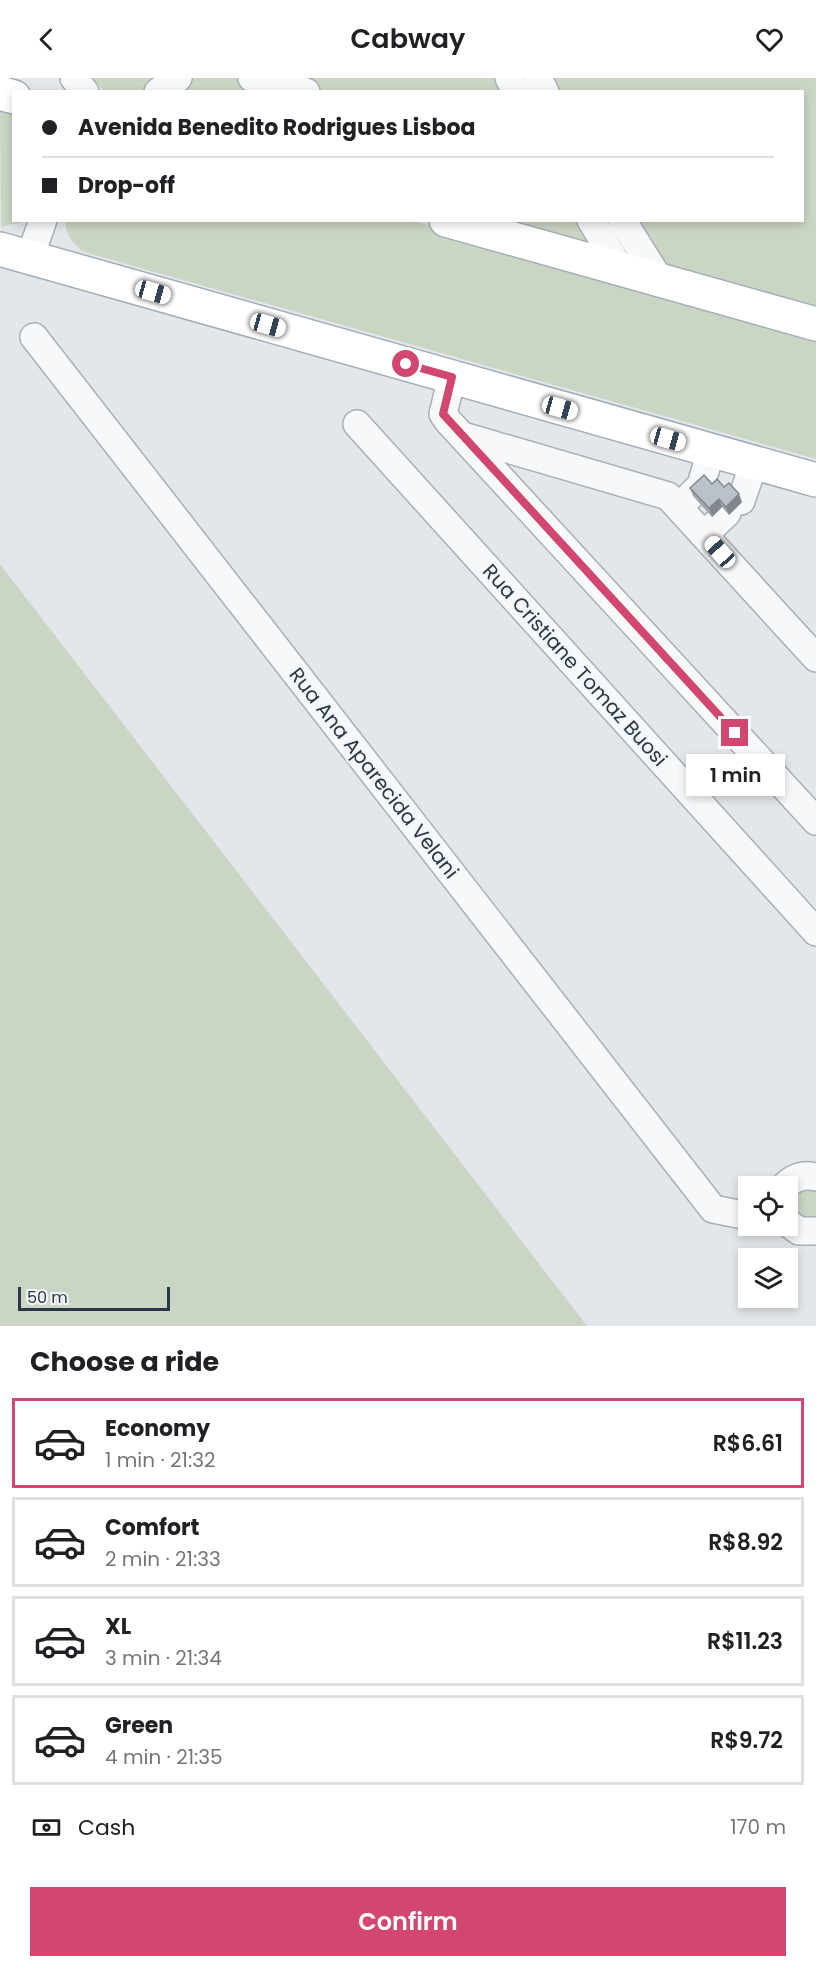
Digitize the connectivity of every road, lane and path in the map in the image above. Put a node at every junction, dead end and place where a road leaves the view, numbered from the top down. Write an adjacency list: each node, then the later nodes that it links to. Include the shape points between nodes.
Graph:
1 (74, 78): 4 (street)
2 (178, 78): 5 (street)
3 (252, 78): 6 (street)
4 (83, 90)
5 (161, 90)
6 (298, 90)
7 (41, 222): 12 (street)
8 (460, 222): 11 (main road)
9 (592, 222): 13 (street)
10 (623, 222): 14 (street)
11 (488, 226): 13 (main road)
12 (15, 253): 17 (main road)
13 (620, 269): 14 (main road)
14 (659, 279): 15 (main road)
15 (816, 324)
16 (34, 337): 27 (street, Rua Ana Aparecida Velani)
17 (449, 391): 19 (main road); 20 (street, via 443,414 463,436)
18 (357, 424): 25 (street, Rua Cristiane Tomaz Buosi)
19 (731, 456): 21 (main road); 22 (street); 22 (street, via 701,485)
20 (498, 459): 22 (street); 24 (street)
21 (816, 480)
22 (706, 508): 23 (street)
23 (816, 658)
24 (816, 821)
25 (816, 932)
26 (738, 1205): 27 (street)
27 (713, 1209): 28 (street)
28 (738, 1214)

